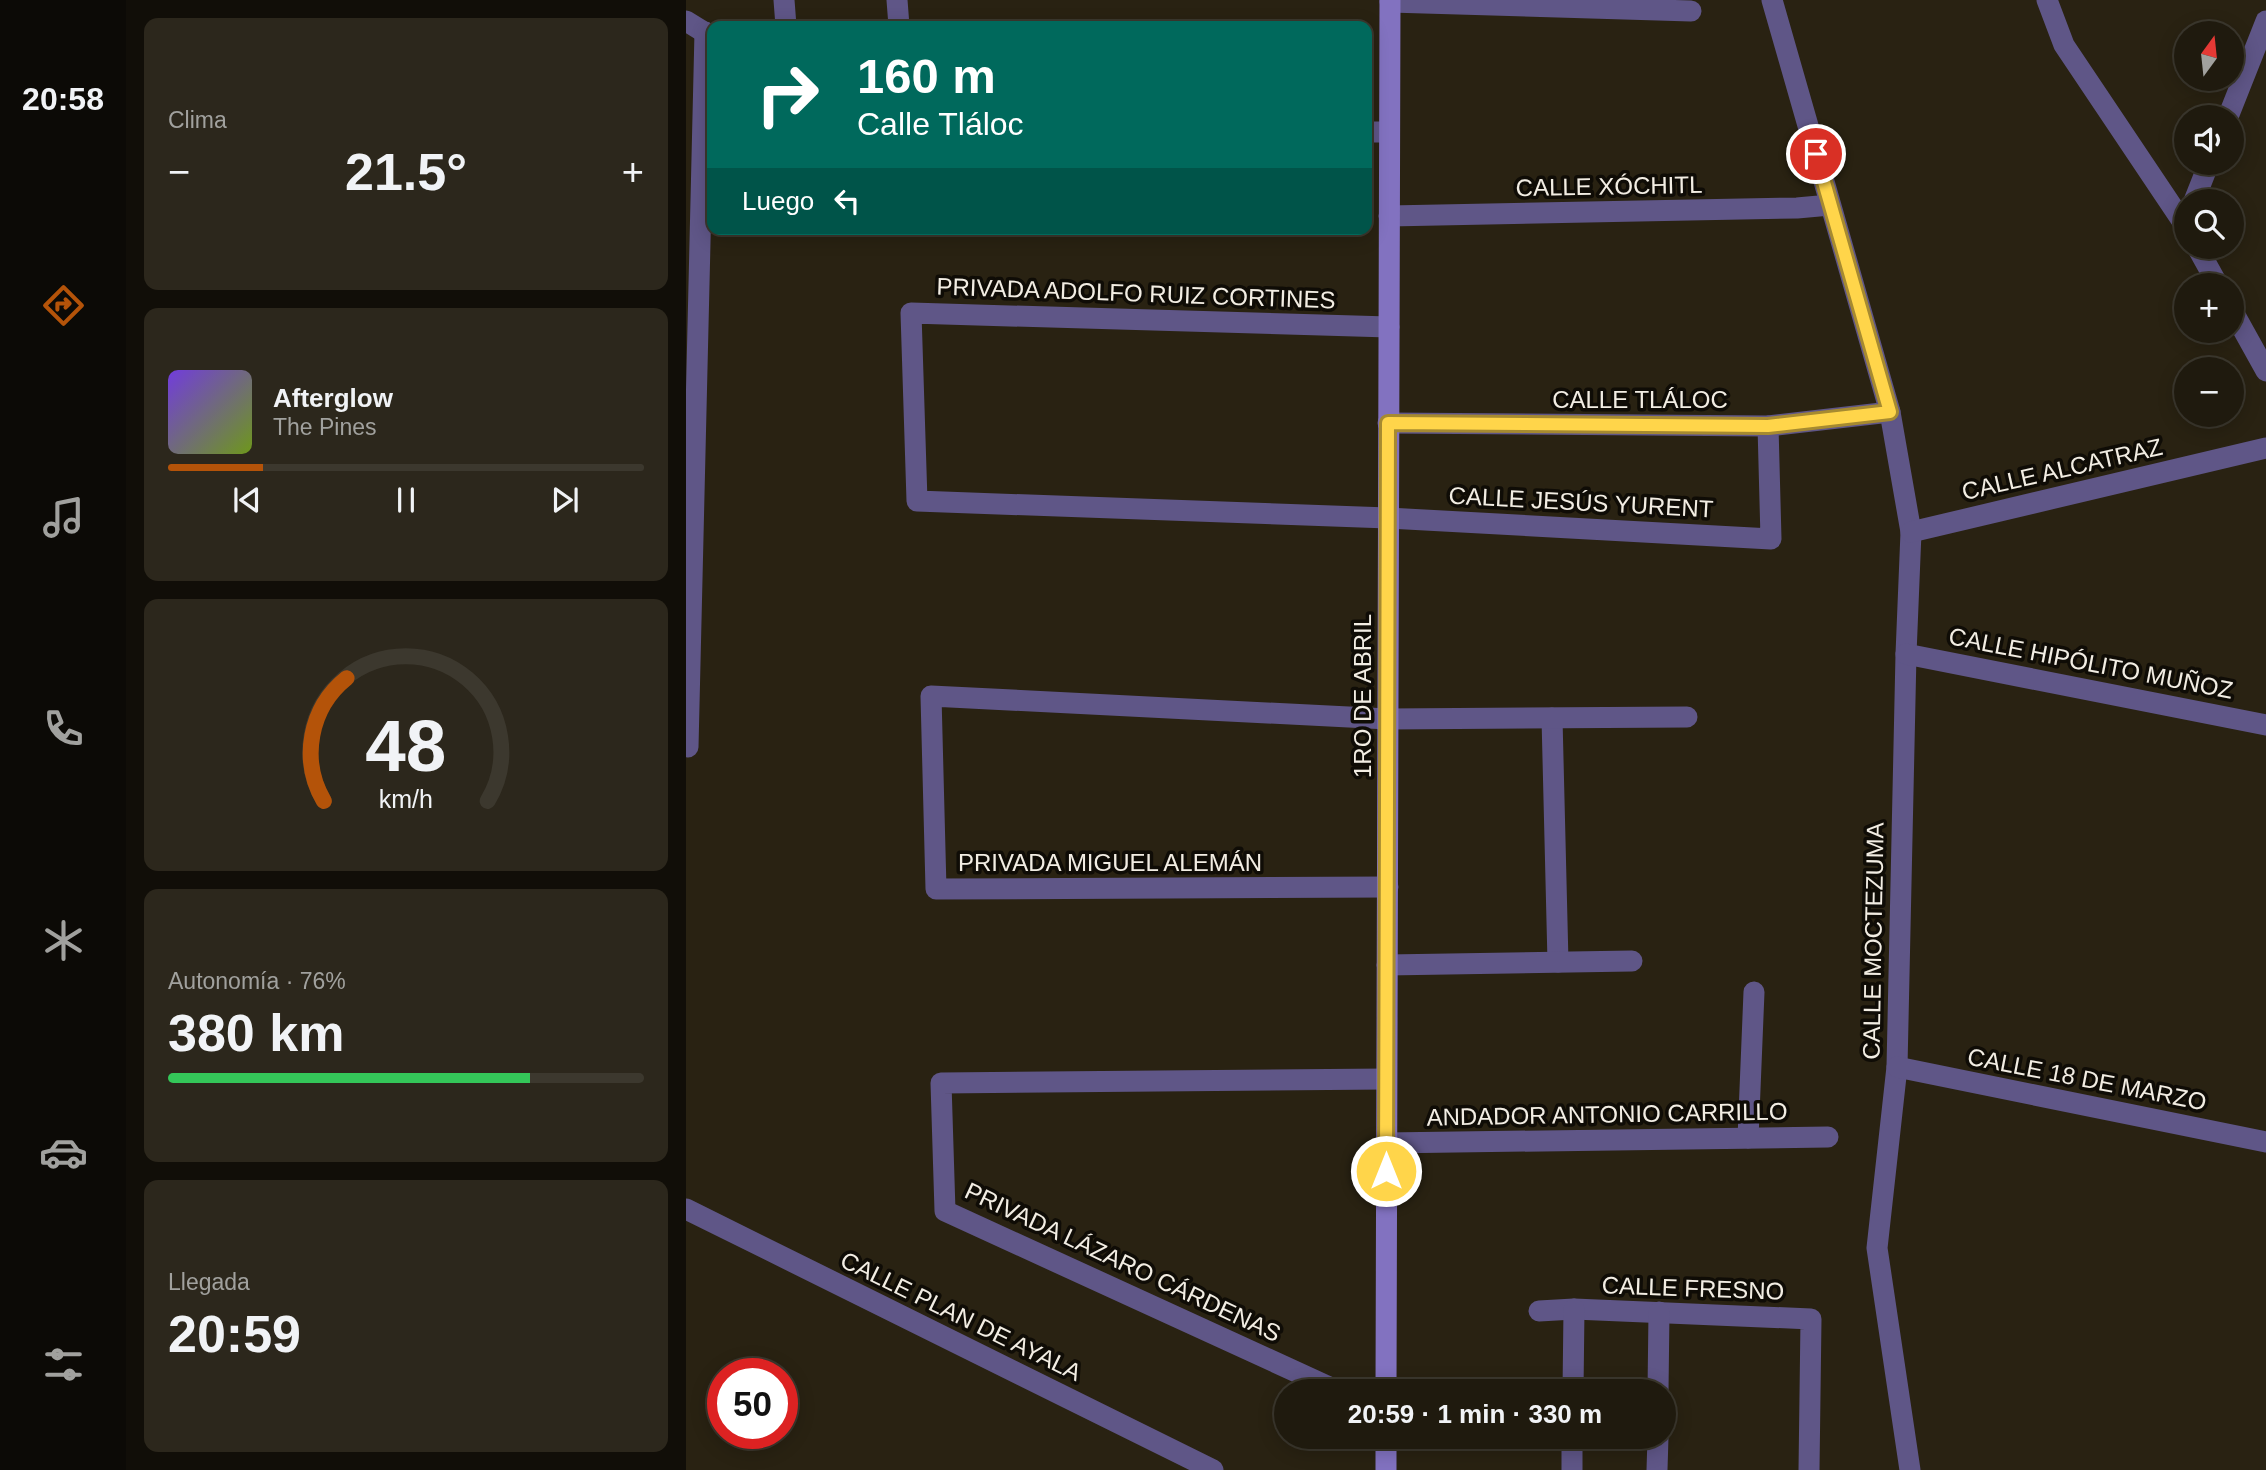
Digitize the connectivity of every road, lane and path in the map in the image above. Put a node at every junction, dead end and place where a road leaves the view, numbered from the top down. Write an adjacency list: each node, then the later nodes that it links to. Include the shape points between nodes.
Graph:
1 (785, 0): 8 (street)
2 (897, 0): 9 (street)
3 (1772, 0): 16 (street, CALLE MOCTEZUMA)
4 (2047, 0): 17 (street, via 2064,45)
5 (1390, 1): 6 (street); 15 (main road, 1RO DE ABRIL)
6 (1690, 10)
7 (686, 21): 11 (street)
8 (786, 21)
9 (899, 21)
10 (2266, 21): 13 (street)
11 (707, 34)
12 (707, 71): 33 (street)
13 (2233, 105)
14 (1372, 132): 15 (street)
15 (1389, 132): 18 (main road, 1RO DE ABRIL)
16 (1830, 205): 18 (street, CALLE XÓCHITL); 22 (street, CALLE MOCTEZUMA)
17 (2174, 208)
18 (1389, 216): 19 (main road, 1RO DE ABRIL)
19 (1389, 327): 23 (main road, 1RO DE ABRIL); 26 (street, PRIVADA ADOLFO RUIZ CORTINES, via 911,313 917,500)
20 (2244, 331): 21 (street)
21 (2266, 371)
22 (1890, 412): 24 (street, CALLE TLÁLOC); 27 (street, CALLE MOCTEZUMA)
23 (1388, 423): 24 (street, CALLE TLÁLOC); 26 (main road, 1RO DE ABRIL)
24 (1768, 426): 26 (street, CALLE JESÚS YURENT, via 1771,539)
25 (2266, 448): 27 (street, CALLE ALCATRAZ)
26 (1388, 518): 31 (main road, 1RO DE ABRIL)
27 (1911, 532): 28 (street, CALLE MOCTEZUMA)
28 (1906, 654): 32 (street, CALLE HIPÓLITO MUÑOZ); 39 (street, CALLE MOCTEZUMA)
29 (1687, 717): 30 (street)
30 (1552, 718): 31 (street); 36 (street)
31 (1388, 719): 34 (main road, 1RO DE ABRIL); 34 (street, PRIVADA MIGUEL ALEMÁN, via 931,696 936,889)
32 (2266, 724)
33 (688, 747)
34 (1388, 887): 37 (main road, 1RO DE ABRIL)
35 (1632, 961): 36 (street)
36 (1558, 962): 37 (street)
37 (1387, 965): 40 (main road, 1RO DE ABRIL)
38 (1754, 992): 42 (street)
39 (1897, 1067): 43 (street, CALLE 18 DE MARZO); 61 (street, CALLE MOCTEZUMA, via 1877,1248)
40 (1386, 1079): 44 (main road, 1RO DE ABRIL); 49 (street, PRIVADA LÁZARO CÁRDENAS, via 941,1083 945,1211)
41 (1828, 1137): 42 (street, ANDADOR ANTONIO CARRILLO)
42 (1748, 1138): 44 (street, ANDADOR ANTONIO CARRILLO)
43 (2266, 1142)
44 (1386, 1143): 50 (main road, 1RO DE ABRIL)
45 (686, 1209): 56 (street, CALLE PLAN DE AYALA)
46 (1574, 1310): 47 (street, CALLE FRESNO); 48 (street, CALLE FRESNO); 51 (street)
47 (1539, 1311)
48 (1659, 1312): 52 (street); 60 (street, CALLE FRESNO, via 1811,1319)
49 (1312, 1379)
50 (1386, 1379)
51 (1573, 1379)
52 (1658, 1379)
53 (1386, 1449): 57 (main road)
54 (1572, 1449): 58 (street)
55 (1658, 1449): 59 (street)
56 (1213, 1470)
57 (1386, 1470)
58 (1572, 1470)
59 (1657, 1470)
60 (1809, 1470)
61 (1910, 1470)

